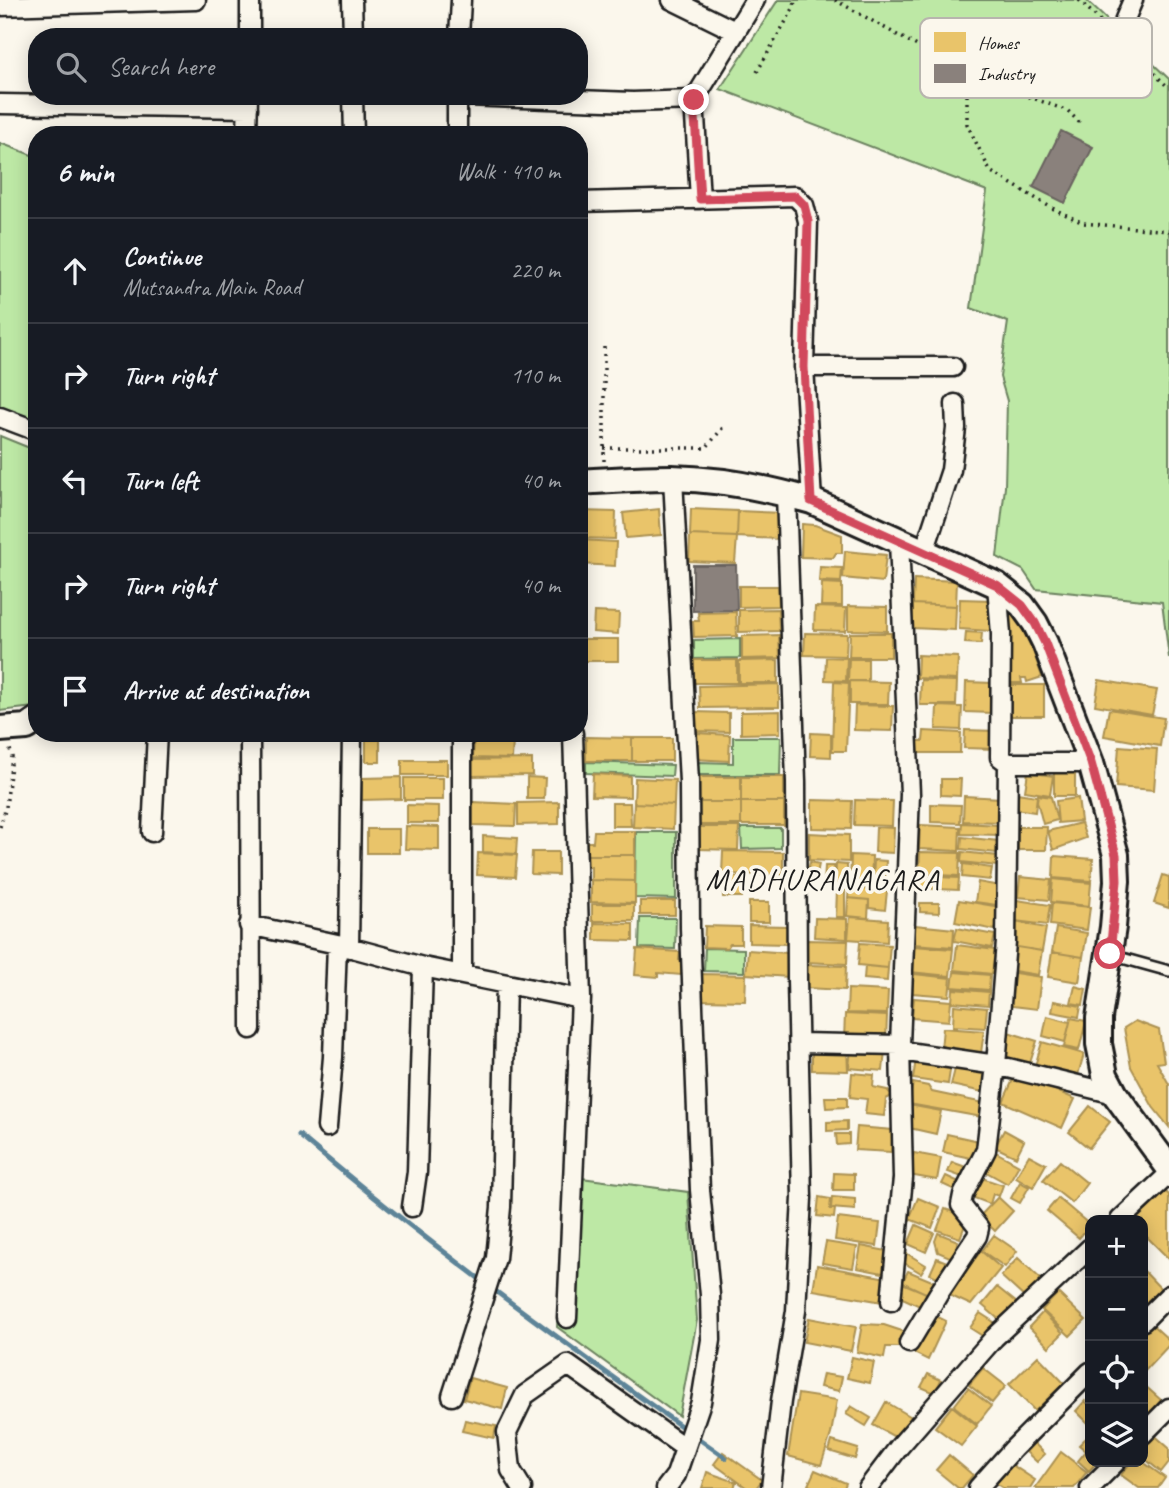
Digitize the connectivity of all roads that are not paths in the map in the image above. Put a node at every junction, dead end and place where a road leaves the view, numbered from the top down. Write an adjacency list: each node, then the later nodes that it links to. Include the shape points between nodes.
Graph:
1 (195, 0): 8 (street)
2 (250, 0): 10 (street)
3 (352, 0): 11 (street)
4 (461, 0): 12 (street)
5 (672, 0): 13 (street)
6 (755, 0): 13 (street)
7 (1133, 0): 9 (street)
8 (0, 5)
9 (1125, 18)
10 (250, 28)
11 (353, 28)
12 (459, 28)
13 (736, 31): 14 (street)
14 (694, 100): 15 (street); 24 (street)
15 (588, 101)
16 (0, 104): 17 (street)
17 (28, 104)
18 (248, 105): 21 (street)
19 (354, 105): 22 (street)
20 (457, 105): 23 (street)
21 (247, 126)
22 (354, 126)
23 (457, 126)
24 (700, 199): 25 (street); 26 (street, via 795,196 804,205 808,221)
25 (588, 202)
26 (804, 367): 27 (street); 34 (street)
27 (953, 367)
28 (955, 404): 36 (street, via 951,470)
29 (0, 417): 30 (street)
30 (28, 428)
31 (673, 478): 32 (street); 33 (street); 76 (street, via 689,782 700,1190 711,1340 701,1402)
32 (592, 481)
33 (786, 494): 34 (street); 57 (street, via 797,810)
34 (811, 501): 35 (street)
35 (899, 541): 36 (street); 58 (street, via 910,794)
36 (924, 552): 37 (street)
37 (997, 585): 45 (street, via 1000,757); 46 (street, via 1022,605 1035,623)
38 (28, 726): 39 (street)
39 (2, 730)
40 (157, 742): 47 (street)
41 (250, 742): 48 (street)
42 (352, 742): 49 (street)
43 (462, 742): 53 (street)
44 (573, 742): 55 (street)
45 (1008, 763): 46 (street); 59 (street, via 1006,942)
46 (1091, 763): 50 (street, via 1116,855)
47 (152, 832)
48 (249, 925): 49 (street); 56 (street)
49 (343, 946): 51 (street); 61 (street)
50 (1110, 954): 52 (lane); 60 (street, via 1099,1044)
51 (423, 967): 53 (street); 64 (street)
52 (1169, 971)
53 (462, 974): 54 (street)
54 (506, 985): 55 (street); 73 (street, via 496,1258)
55 (581, 999): 70 (street)
56 (251, 1029)
57 (799, 1043): 58 (street); 80 (street, via 802,1198 797,1298)
58 (900, 1048): 59 (street); 68 (street, via 903,1178)
59 (996, 1065): 60 (street); 71 (street, via 986,1150 961,1205 979,1228 977,1236)
60 (1115, 1094): 62 (street)
61 (327, 1127)
62 (1169, 1168)
63 (1169, 1174): 65 (street)
64 (412, 1207)
65 (1125, 1215)
66 (1085, 1253): 81 (street, via 995,1338)
67 (1169, 1295): 69 (street)
68 (891, 1301)
69 (1148, 1316)
70 (567, 1318)
71 (909, 1343)
72 (1085, 1377): 82 (street)
73 (452, 1396)
74 (1169, 1408): 75 (street)
75 (1148, 1429)
76 (685, 1448): 78 (street, via 568,1365 525,1395 507,1433 511,1470); 79 (street)
77 (1111, 1467): 83 (street)
78 (522, 1488)
79 (666, 1488)
80 (771, 1488)
81 (868, 1488)
82 (978, 1488)
83 (1090, 1488)

